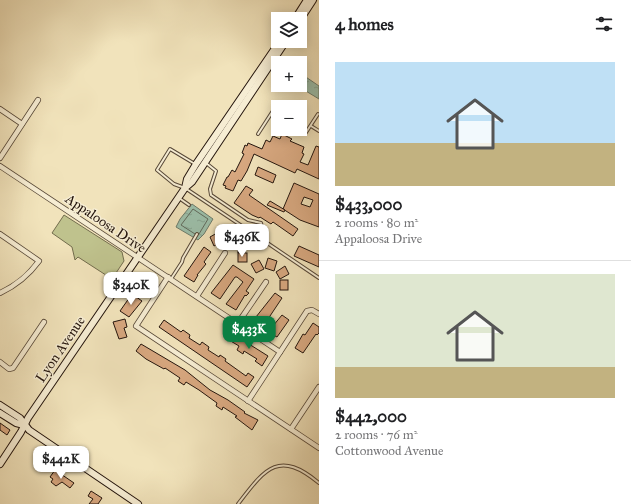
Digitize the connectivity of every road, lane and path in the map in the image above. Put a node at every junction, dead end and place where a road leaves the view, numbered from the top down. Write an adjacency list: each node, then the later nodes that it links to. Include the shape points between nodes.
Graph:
1 (307, 0): 3 (street)
2 (313, 0): 4 (street)
3 (299, 12)
4 (305, 12)
5 (275, 48): 18 (street, Lyon Avenue)
6 (271, 64): 17 (street, Lyon Avenue)
7 (38, 100): 11 (street)
8 (0, 109): 11 (street)
9 (271, 114): 15 (lane)
10 (318, 114): 12 (lane)
11 (22, 124): 16 (street)
12 (311, 126): 13 (lane); 14 (lane)
13 (307, 131)
14 (319, 131)
15 (258, 134)
16 (0, 158)
17 (205, 162): 20 (street, Lyon Avenue); 25 (lane, via 216,171 211,195 248,220 261,223 261,230)
18 (196, 164): 20 (street, Lyon Avenue); 20 (lane, via 170,149 158,166 157,170 162,175)
19 (0, 166): 27 (street, Appaloosa Drive)
20 (185, 188): 21 (street, Lyon Avenue); 25 (lane)
21 (178, 198): 22 (lane); 27 (street, Lyon Avenue)
22 (189, 205)
23 (0, 234): 31 (street, via 39,261 18,284)
24 (197, 234): 28 (lane)
25 (257, 236): 29 (lane)
26 (225, 253): 32 (street)
27 (138, 257): 28 (street, Appaloosa Drive); 42 (street, Lyon Avenue)
28 (170, 278): 32 (street, Appaloosa Drive); 39 (street, via 136,326)
29 (319, 278)
30 (266, 282): 35 (street)
31 (0, 293)
32 (196, 296): 35 (street, Appaloosa Drive)
33 (319, 314): 36 (street, via 310,310 305,314)
34 (44, 322): 37 (street, via 13,368 9,369)
35 (238, 324): 36 (street, Appaloosa Drive)
36 (280, 352): 39 (street)
37 (0, 362)
38 (319, 387): 43 (street)
39 (248, 400): 43 (street)
40 (0, 405): 42 (street, via 20,418)
41 (0, 413): 42 (street)
42 (24, 425): 45 (street, Lyon Avenue); 47 (street)
43 (291, 429): 44 (street)
44 (319, 448)
45 (0, 464)
46 (319, 483): 48 (lane, via 302,470 281,465 269,469 261,476)
47 (138, 504)
48 (238, 504)

